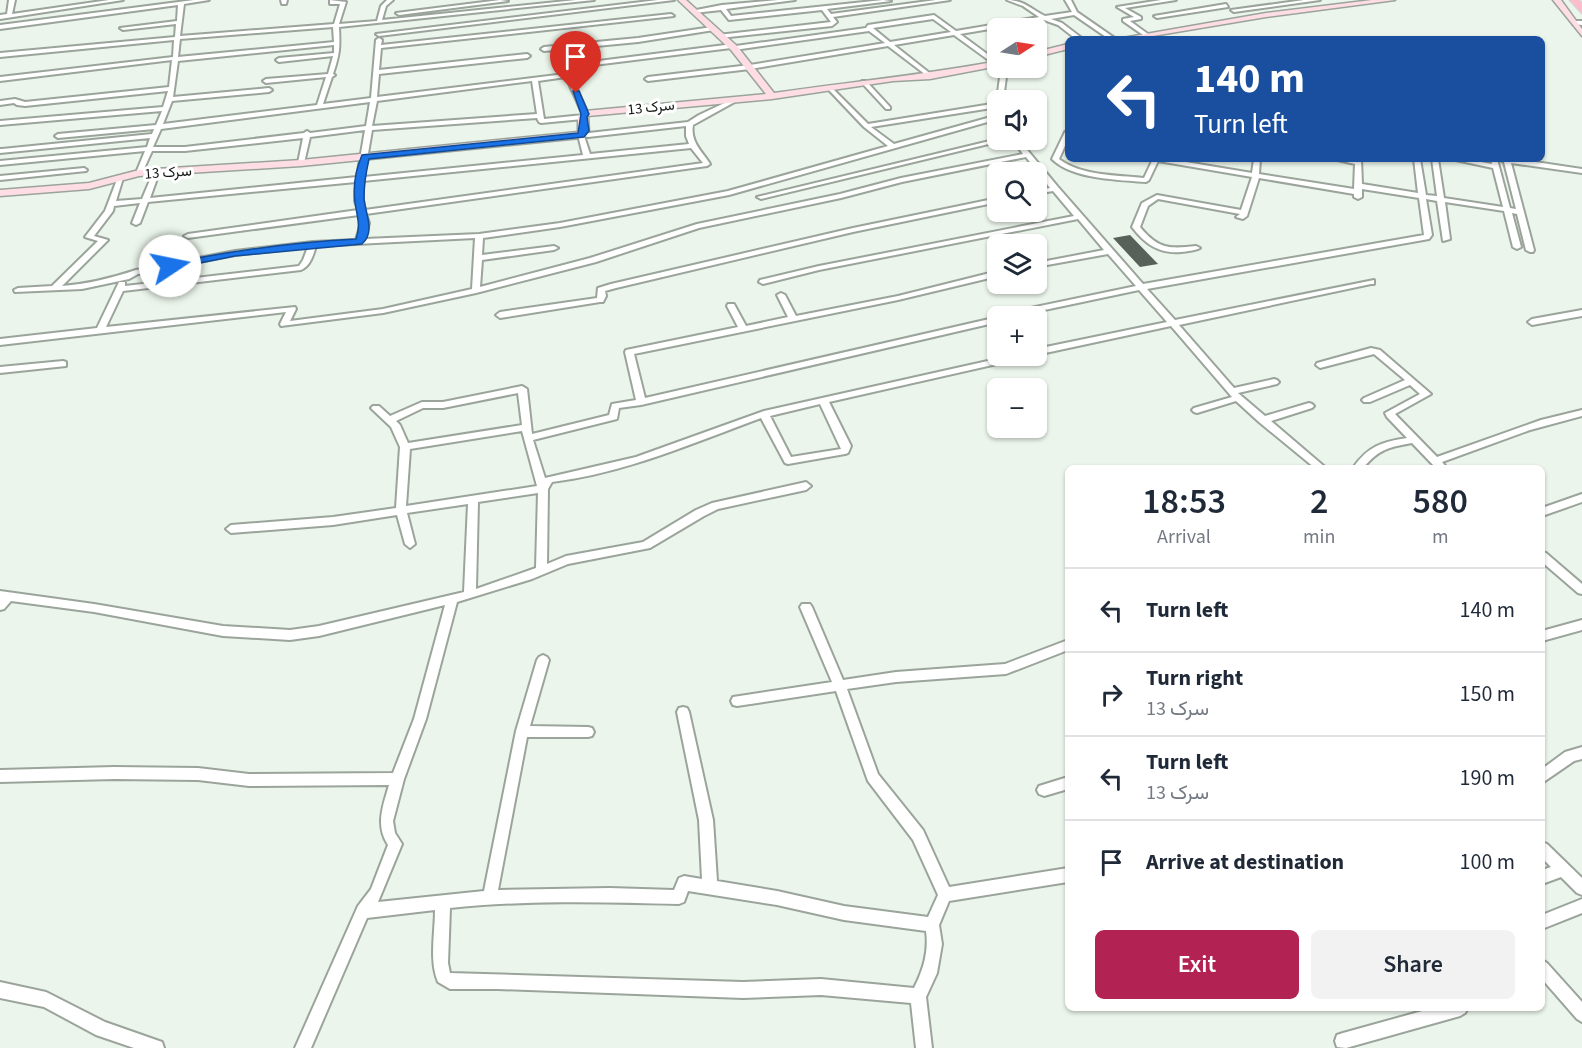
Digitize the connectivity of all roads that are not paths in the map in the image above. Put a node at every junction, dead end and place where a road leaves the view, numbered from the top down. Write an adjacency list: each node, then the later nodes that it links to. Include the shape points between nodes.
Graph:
1 (12, 0): 35 (street)
2 (120, 0): 35 (street)
3 (153, 0): 29 (street)
4 (206, 0): 24 (street)
5 (333, 0): 46 (street, via 332,3 343,2)
6 (390, 0): 42 (street)
7 (591, 0): 22 (street)
8 (671, 0): 25 (street)
9 (682, 0): 33 (street)
10 (792, 0): 27 (street)
11 (887, 0): 28 (street); 30 (street)
12 (947, 0): 28 (street)
13 (1010, 0): 40 (street)
14 (1068, 0): 34 (street)
15 (1173, 0): 55 (street, via 1120,8 1139,18 1125,20)
16 (1215, 0): 26 (street)
17 (1317, 0): 31 (street)
18 (1391, 0): 23 (street)
19 (1557, 0): 45 (street)
20 (1574, 0): 32 (main road)
21 (505, 1): 42 (street)
22 (564, 2): 42 (street)
23 (1361, 2): 41 (street)
24 (181, 4): 29 (street); 44 (street)
25 (625, 5): 43 (street); 53 (street)
26 (1226, 6): 31 (street); 38 (street)
27 (722, 7): 30 (street, via 729,18); 33 (street)
28 (895, 7): 37 (street)
29 (151, 8): 47 (street)
30 (823, 8): 37 (street)
31 (1234, 10): 41 (street)
32 (1582, 10)
33 (694, 11): 50 (street)
34 (1075, 13): 40 (street); 58 (street)
35 (9, 16): 39 (street)
36 (671, 16): 43 (street)
37 (829, 16): 56 (street, via 832,24)
38 (1157, 16)
39 (0, 17)
40 (1047, 18): 57 (street)
41 (1247, 18): 55 (street)
42 (380, 20): 46 (street); 53 (street)
43 (632, 20): 61 (street); 64 (street)
44 (178, 22): 48 (street); 60 (street)
45 (1579, 23): 54 (street)
46 (336, 25): 60 (street); 62 (street)
47 (0, 27)
48 (123, 28)
49 (987, 28): 52 (street)
50 (712, 29): 56 (street); 61 (street)
51 (871, 29): 52 (street, via 868,27 934,16); 63 (street); 65 (street)
52 (957, 33): 63 (street); 72 (street)
53 (379, 34): 64 (street)
54 (1582, 34)
55 (1146, 35): 59 (street)
56 (720, 36): 65 (street)
57 (1076, 36)
58 (1109, 36)
59 (1140, 36)
60 (177, 38): 70 (street); 73 (street)
61 (638, 40): 67 (street)
62 (338, 43): 69 (street); 73 (street)
63 (890, 44): 75 (street); 80 (street)
64 (379, 47): 77 (street)
65 (734, 47): 75 (street); 79 (street, via 567,67)
66 (1065, 47): 68 (street)
67 (544, 50)
68 (1047, 52)
69 (337, 54): 74 (street); 78 (street)
70 (0, 55)
71 (527, 56): 77 (street)
72 (987, 56)
73 (176, 60): 82 (street); 85 (street); 88 (street)
74 (279, 60)
75 (749, 66): 83 (street); 90 (street)
76 (987, 67): 80 (street, سرک 13)
77 (377, 72): 91 (street)
78 (332, 75): 84 (street); 95 (street)
79 (568, 75): 81 (street); 100 (street)
80 (930, 76): 86 (street, سرک 13)
81 (536, 79): 91 (street); 99 (street)
82 (0, 80)
83 (648, 80)
84 (266, 81)
85 (29, 82)
86 (864, 82): 87 (street, سرک 13); 97 (street)
87 (830, 88): 90 (street, سرک 13); 104 (street)
88 (172, 89): 92 (street); 94 (street, via 25,104)
89 (269, 90): 92 (street)
90 (772, 96): 93 (street, سرک 13)
91 (374, 98): 95 (street); 106 (street)
92 (169, 99): 98 (street)
93 (737, 99): 100 (street, سرک 13); 103 (street)
94 (0, 103)
95 (320, 105): 105 (street)
96 (987, 107): 104 (street)
97 (888, 108)
98 (166, 109): 102 (street); 105 (street)
99 (540, 116): 100 (street, via 541,121); 106 (street)
100 (584, 116): 108 (street)
101 (987, 120): 114 (street)
102 (0, 123)
103 (690, 124): 108 (street); 113 (street, via 687,133)
104 (866, 126): 114 (street)
105 (158, 127): 109 (street); 110 (street)
106 (369, 128): 107 (street); 119 (street)
107 (307, 133): 115 (street); 128 (street)
108 (582, 134): 119 (street, سرک 13); 120 (street)
109 (58, 136)
110 (155, 136): 115 (street); 117 (street)
111 (1065, 142): 136 (street, via 1055,159 1060,165 1122,178 1146,180 1154,165)
112 (987, 144): 142 (street)
113 (693, 146): 120 (street); 150 (street, via 707,164)
114 (893, 147): 154 (street, via 729,193 560,225)
115 (150, 149): 127 (street); 132 (street)
116 (1023, 150): 118 (street)
117 (2, 151)
118 (1027, 155): 138 (street); 173 (street, via 706,224)
119 (365, 157): 128 (street, سرک 13); 137 (street)
120 (587, 158): 137 (street)
121 (1257, 162): 136 (street)
122 (1358, 162): 139 (street)
123 (1417, 162): 143 (street)
124 (1433, 162): 145 (street)
125 (1506, 162): 149 (street)
126 (1524, 162): 131 (street)
127 (0, 163)
128 (301, 163): 133 (street, سرک 13)
129 (1495, 163): 148 (street)
130 (84, 170): 134 (street)
131 (1582, 171)
132 (139, 173): 133 (street, سرک 13); 135 (street, سرک 13)
133 (156, 173): 144 (street)
134 (0, 178)
135 (120, 178): 141 (street, سرک 13, via 89,186); 147 (street)
136 (1255, 178): 139 (street, via 1355,198 1359,197); 160 (street, via 1243,216 1148,202 1136,227 1140,232 1164,251)
137 (360, 179): 144 (street); 150 (street)
138 (1055, 189): 140 (street); 151 (street)
139 (1358, 189): 143 (street)
140 (1047, 190)
141 (0, 193)
142 (761, 197)
143 (1423, 197): 145 (street); 170 (street, via 1426,237)
144 (146, 200): 147 (street); 152 (street)
145 (1441, 200): 148 (street); 155 (street)
146 (987, 203): 178 (street, via 615,286 601,290 600,300)
147 (111, 204): 169 (street, via 89,237 104,240)
148 (1507, 210): 149 (street); 158 (street)
149 (1521, 212): 161 (street)
150 (363, 213): 153 (street); 156 (street, via 365,223)
151 (1079, 217): 162 (street); 167 (street)
152 (136, 223)
153 (188, 236)
154 (478, 236): 156 (street); 163 (street)
155 (1446, 239)
156 (358, 242): 157 (street)
157 (313, 244): 166 (street, via 235,253); 171 (street, via 301,268)
158 (1517, 247)
159 (554, 248): 163 (street)
160 (1196, 248)
161 (1530, 250)
162 (1110, 251): 164 (street); 170 (street)
163 (479, 258): 173 (street)
164 (1047, 263)
165 (987, 276): 179 (street)
166 (126, 277): 169 (street, via 82,287); 171 (street)
167 (763, 282)
168 (1371, 282): 182 (street)
169 (54, 288): 172 (street)
170 (1142, 288): 176 (street); 182 (street)
171 (120, 289): 183 (street)
172 (18, 290)
173 (476, 291): 183 (street, via 383,311 285,324 292,309)
174 (781, 295): 179 (street)
175 (731, 306): 184 (street)
176 (1047, 308)
177 (1582, 313): 181 (street)
178 (500, 315)
179 (794, 320): 184 (street)
180 (987, 321): 196 (street)
181 (1532, 321)
182 (1173, 323): 186 (street); 193 (street)
183 (101, 330): 185 (street)
184 (744, 330): 196 (street, via 629,352)
185 (0, 342)
186 (1047, 350)
187 (987, 363): 194 (street)
188 (63, 364): 190 (street)
189 (1320, 365): 192 (street, via 1374,350)
190 (0, 370)
191 (1274, 381): 193 (street)
192 (1411, 381): 195 (street); 205 (street, via 1425,396 1390,415)
193 (1235, 395): 199 (street); 203 (street)
194 (823, 400): 201 (street); 201 (street, via 845,451 788,461)
195 (1367, 400)
196 (641, 402): 204 (street, via 615,406 614,417)
197 (1309, 406): 203 (street)
198 (376, 408): 202 (street)
199 (1197, 410)
200 (1582, 413): 207 (street, via 1526,428)
201 (764, 414): 211 (street, via 639,460 549,479)
202 (389, 420): 204 (street, via 422,405 443,405 522,389); 206 (street)
203 (1262, 420): 208 (street)
204 (528, 433): 206 (street); 211 (street)
205 (1414, 440): 207 (street); 209 (street, via 1370,451)
206 (405, 447): 214 (street)
207 (1439, 464)
208 (1317, 465)
209 (1360, 465)
210 (806, 486): 219 (street, via 716,506 646,545 566,560)
211 (543, 489): 213 (street); 219 (street)
212 (1582, 498): 215 (street)
213 (473, 499): 214 (street); 222 (street)
214 (401, 509): 216 (street, via 333,521); 217 (street)
215 (1545, 511)
216 (231, 530)
217 (410, 544)
218 (1545, 559): 220 (street)
219 (541, 571): 222 (street)
220 (1582, 590)
221 (4, 595): 223 (street, via 223,631 290,635); 224 (street)
222 (470, 595): 223 (street)
223 (453, 598): 238 (street, via 420,719)
224 (0, 606)
225 (806, 607): 230 (street)
226 (1582, 625): 227 (street)
227 (1545, 635)
228 (1065, 646): 230 (street, via 1006,669)
229 (543, 660): 233 (street)
230 (839, 684): 231 (street); 247 (street, via 873,777 918,835)
231 (737, 701)
232 (682, 712): 245 (street, via 706,820)
233 (522, 731): 234 (street); 248 (street)
234 (588, 732)
235 (1582, 753): 236 (street, via 1570,756)
236 (1545, 775)
237 (0, 776): 238 (street, via 198,774 249,780)
238 (397, 779): 251 (street, via 386,821 395,844 376,893)
239 (1065, 784): 240 (street)
240 (1044, 790)
241 (1545, 852): 242 (street)
242 (1564, 869): 244 (street); 246 (street)
243 (1065, 875): 247 (street)
244 (1545, 876)
245 (710, 887): 248 (street, via 684,883 679,897); 253 (street, via 844,913)
246 (1582, 888)
247 (945, 895): 253 (street)
248 (490, 897): 249 (street)
249 (443, 901): 251 (street); 256 (street, via 441,963 443,977 450,981 743,990 821,987)
250 (1582, 906): 252 (street)
251 (363, 911): 261 (street)
252 (1545, 921)
253 (932, 925): 256 (street, via 935,944 929,973)
254 (1545, 971): 258 (street)
255 (0, 990): 260 (street, via 46,1000 102,1029)
256 (918, 996): 262 (street)
257 (1449, 1011): 259 (street)
258 (1582, 1014)
259 (1343, 1041)
260 (156, 1048)
261 (303, 1048)
262 (924, 1048)

